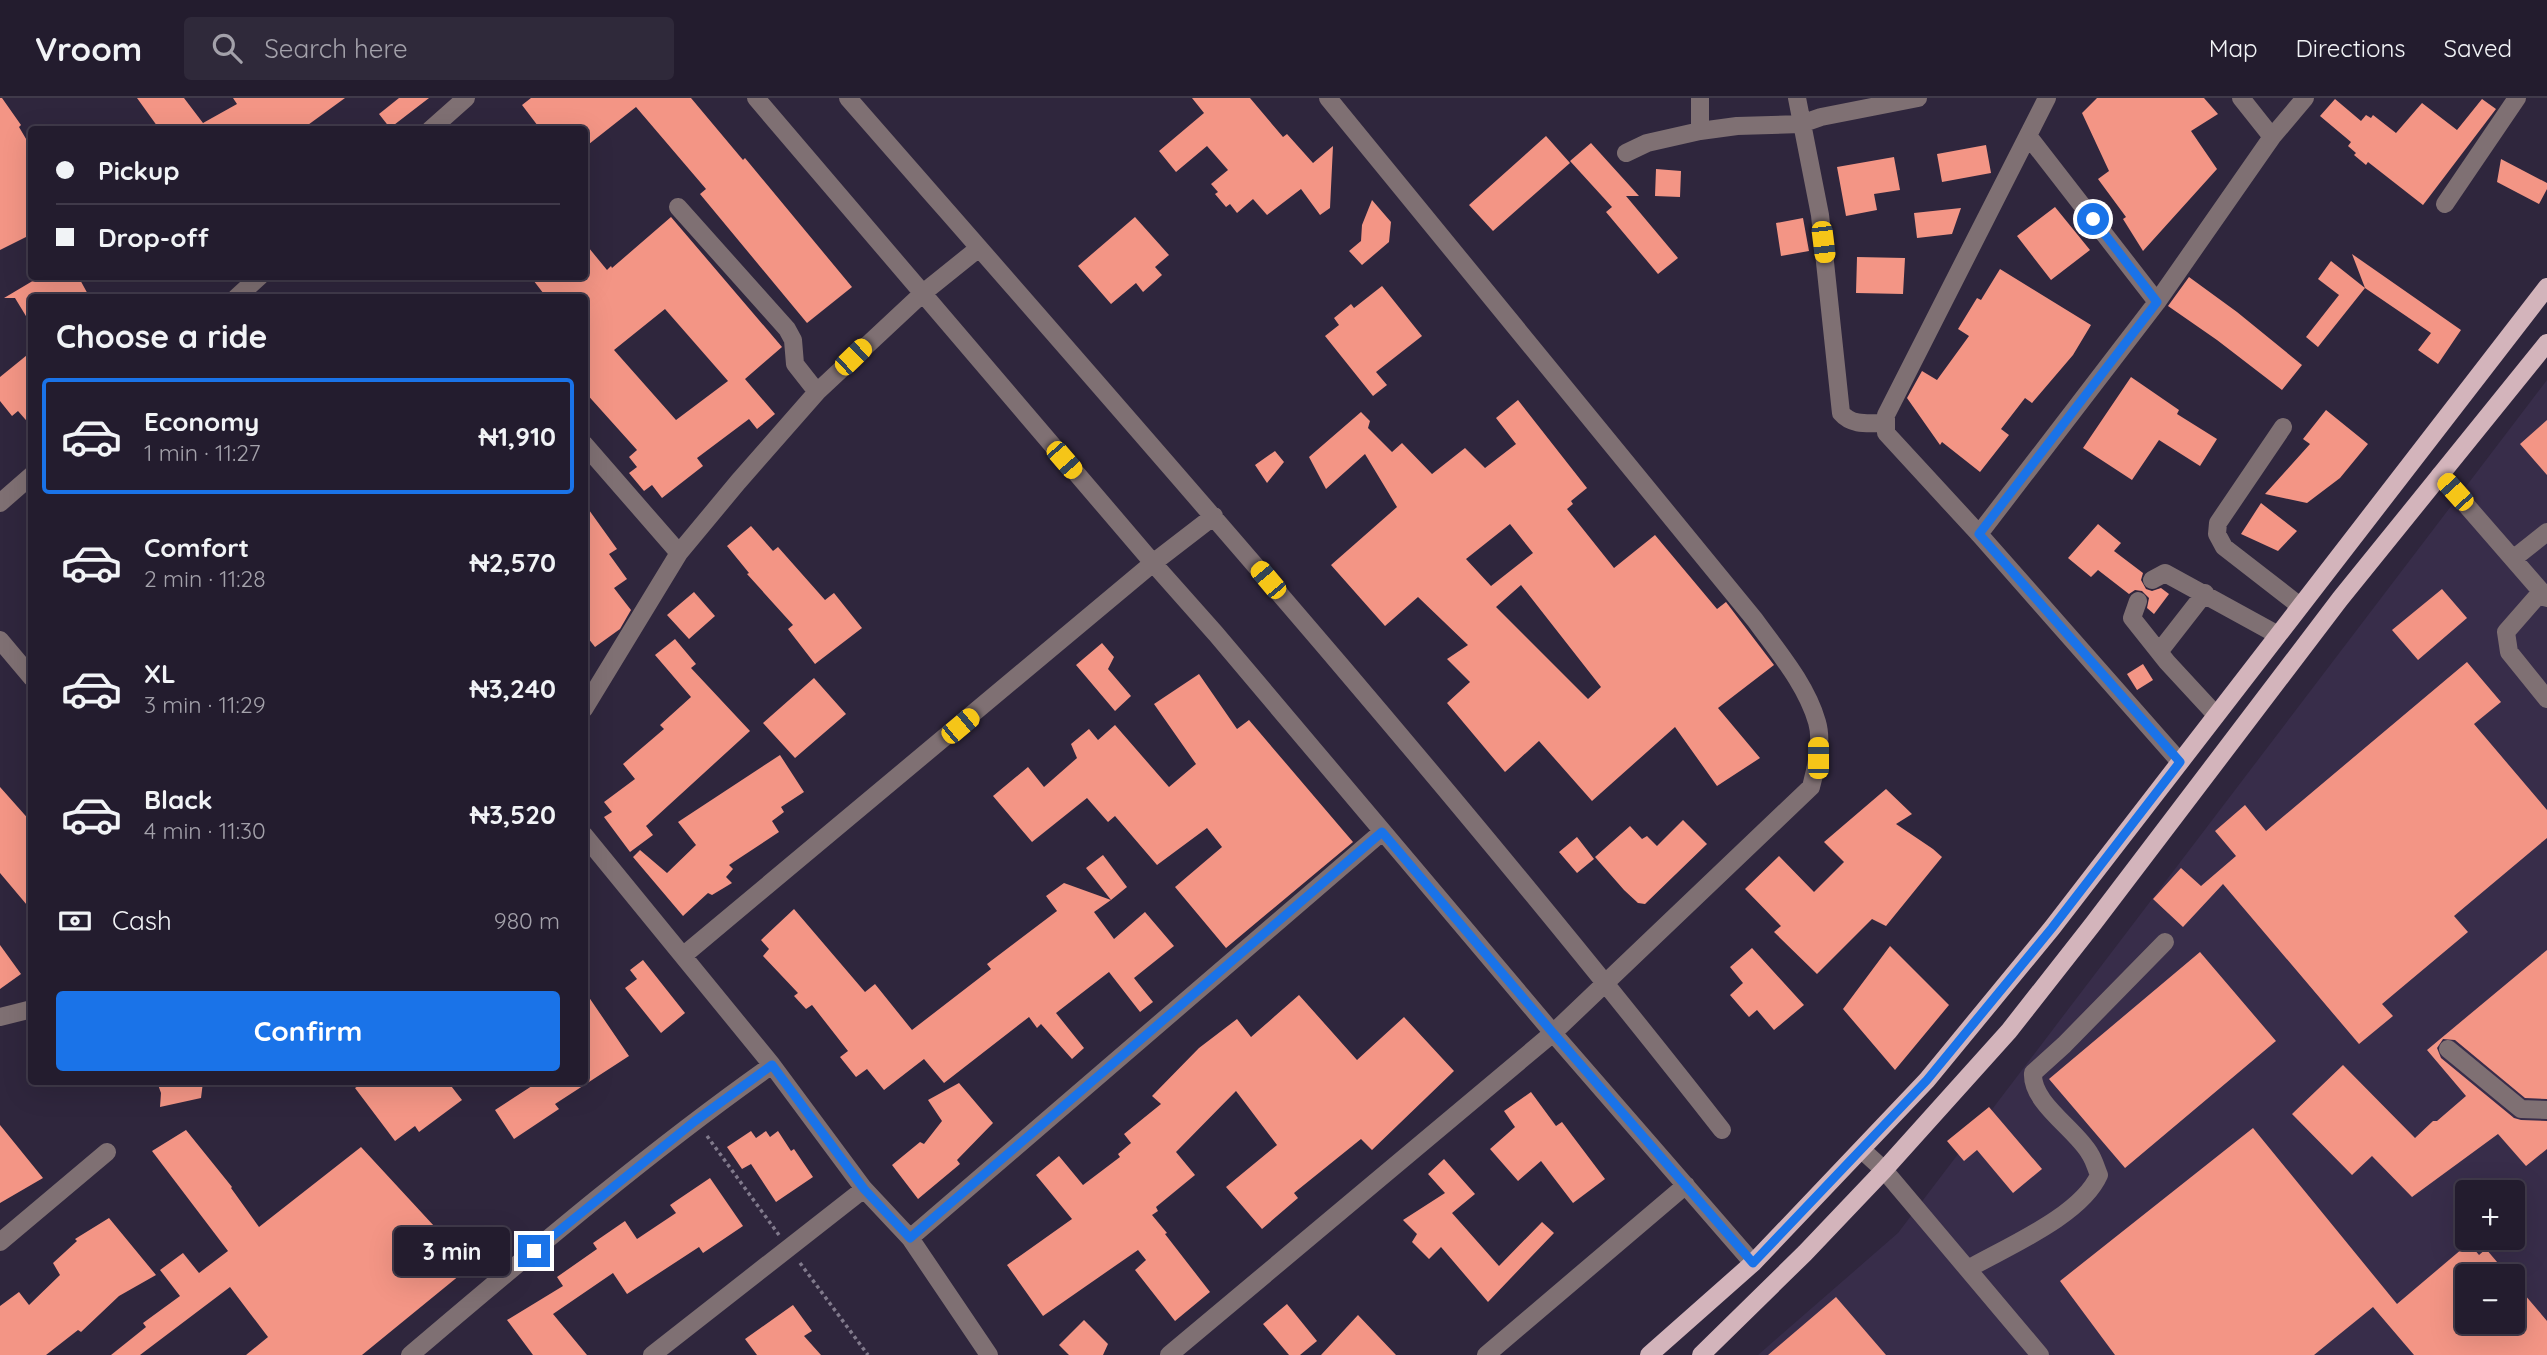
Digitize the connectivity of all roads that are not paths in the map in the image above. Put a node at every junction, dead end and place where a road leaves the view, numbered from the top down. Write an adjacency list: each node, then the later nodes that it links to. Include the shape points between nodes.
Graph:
1 (466, 98): 13 (street)
2 (756, 98): 23 (street)
3 (848, 98): 20 (street)
4 (1328, 98): 57 (street, via 1755,620 1798,680 1818,724 1818,758 1811,787)
5 (1700, 98): 14 (street)
6 (1797, 98): 12 (street)
7 (1918, 98): 12 (street)
8 (2047, 98): 15 (street)
9 (2241, 98): 16 (street)
10 (2305, 98): 16 (street)
11 (2517, 98): 18 (street)
12 (1801, 124): 14 (street); 28 (street, via 1820,215 1842,413 1854,423)
13 (434, 126)
14 (1700, 131): 17 (street, via 1647,143)
15 (2028, 136): 25 (street); 28 (street)
16 (2273, 136): 25 (street)
17 (1626, 153)
18 (2445, 204)
19 (678, 207): 27 (street, via 787,329 796,364)
20 (979, 248): 23 (street); 34 (street)
21 (256, 280): 24 (street)
22 (2547, 287): 44 (main road)
23 (923, 293): 27 (street); 39 (street)
24 (240, 294)
25 (2157, 302): 36 (street)
26 (2547, 343): 31 (main road)
27 (817, 391): 37 (street)
28 (1885, 423): 36 (street, via 1886,433)
29 (2283, 428): 44 (street, via 2218,523 2217,534 2224,547)
30 (588, 449): 37 (street)
31 (2440, 475): 38 (street); 67 (main road, via 2009,1031)
32 (28, 478): 33 (street)
33 (0, 503)
34 (1214, 516): 39 (street); 57 (street)
35 (2547, 532): 38 (street)
36 (1979, 534): 52 (street)
37 (679, 553): 50 (street)
38 (2513, 559): 42 (street)
39 (1153, 563): 53 (street); 56 (street)
40 (2152, 580): 41 (street, via 2165,573)
41 (2205, 593): 45 (street); 47 (street)
42 (2544, 595): 49 (street, via 2506,632 2506,642)
43 (2138, 601): 47 (street, via 2132,618)
44 (2300, 606): 45 (main road)
45 (2278, 635): 51 (main road)
46 (0, 640): 48 (street)
47 (2159, 652): 51 (street)
48 (28, 673)
49 (2547, 699)
50 (588, 702)
51 (2216, 715): 52 (main road)
52 (2180, 762): 65 (main road, via 2019,968)
53 (1382, 832): 60 (street); 70 (street)
54 (588, 840): 56 (street)
55 (2165, 942): 73 (street, via 2033,1073 2033,1083 2047,1104 2090,1152 2099,1175 2093,1189 2069,1212)
56 (684, 955): 62 (street)
57 (1608, 984): 60 (street); 64 (street)
58 (28, 1010): 59 (street)
59 (0, 1017)
60 (1553, 1033): 68 (street); 77 (street)
61 (2448, 1049): 63 (street, via 2521,1109)
62 (772, 1065): 69 (street); 74 (street, via 695,1121)
63 (2547, 1110)
64 (1722, 1130)
65 (1862, 1150): 67 (street); 72 (main road)
66 (107, 1152): 71 (street)
67 (1884, 1170): 73 (street); 80 (main road)
68 (1686, 1185): 72 (street); 78 (street)
69 (864, 1189): 70 (street); 75 (street)
70 (910, 1238): 76 (street)
71 (0, 1242)
72 (1753, 1263): 79 (main road)
73 (1968, 1269): 81 (street)
74 (410, 1355)
75 (652, 1355)
76 (989, 1355)
77 (1169, 1355)
78 (1486, 1355)
79 (1649, 1355)
80 (1700, 1355)
81 (2040, 1355)

